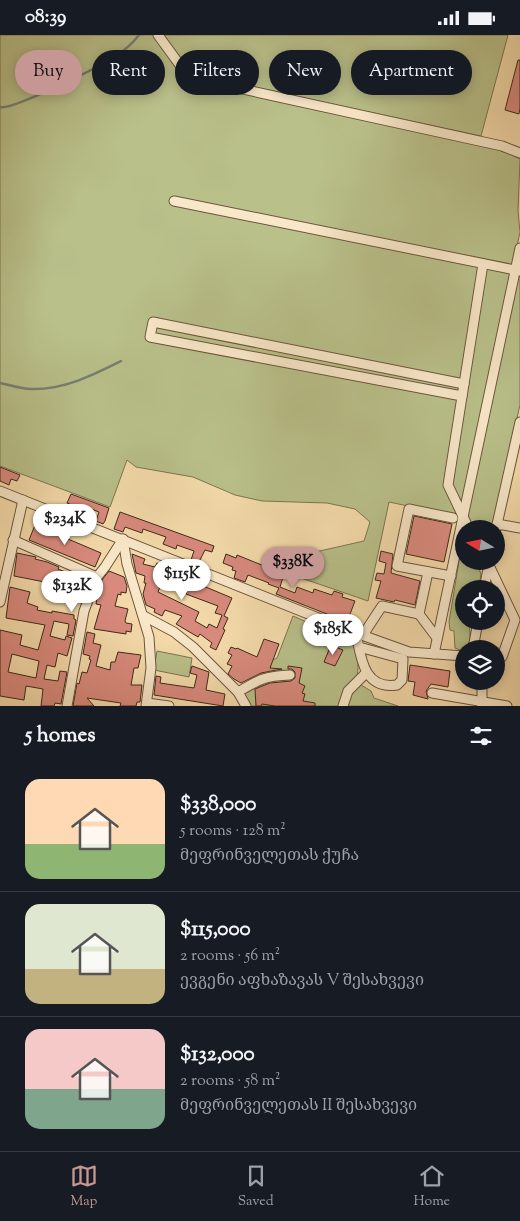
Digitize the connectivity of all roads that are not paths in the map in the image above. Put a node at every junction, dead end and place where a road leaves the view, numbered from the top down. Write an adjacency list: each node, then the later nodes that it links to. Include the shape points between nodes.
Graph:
1 (158, 35): 2 (street, via 185,71 197,79)
2 (520, 153)
3 (174, 201): 5 (street)
4 (520, 248): 6 (street)
5 (483, 264): 6 (street); 7 (street)
6 (518, 271): 12 (street)
7 (464, 384): 8 (street); 8 (street, via 153,321 150,337)
8 (462, 396): 12 (street, via 448,485)
9 (520, 422): 15 (street)
10 (0, 491): 11 (street)
11 (23, 500): 18 (street); 19 (street)
12 (463, 517): 14 (street); 22 (street)
13 (452, 518): 21 (street, via 409,509 398,566)
14 (465, 520)
15 (499, 520)
16 (505, 527): 17 (street)
17 (520, 528)
18 (123, 539): 23 (street); 26 (street, via 127,564); 29 (street)
19 (13, 540): 23 (street); 24 (street)
20 (492, 570): 27 (street)
21 (428, 572): 22 (street); 25 (street)
22 (451, 576): 31 (street)
23 (97, 577): 43 (street, via 84,611)
24 (0, 602)
25 (419, 614): 29 (street, via 382,606); 31 (street)
26 (144, 616): 28 (street); 30 (street)
27 (518, 621): 33 (street)
28 (168, 629): 30 (street, via 154,631); 39 (street, via 193,647)
29 (359, 634): 32 (street); 34 (street, via 409,652)
30 (149, 637): 41 (street, via 151,668)
31 (437, 638): 34 (street)
32 (359, 647): 36 (street); 36 (street, via 403,659 402,680 397,685 381,685)
33 (505, 650)
34 (434, 654): 35 (street)
35 (455, 655)
36 (366, 673): 46 (street, via 348,691)
37 (290, 675): 39 (street, via 269,676)
38 (482, 690): 42 (street)
39 (238, 692): 45 (street)
40 (432, 693): 42 (street)
41 (146, 704): 44 (street)
42 (482, 704): 47 (street)
43 (67, 706)
44 (168, 706)
45 (246, 706)
46 (343, 706)
47 (507, 706)

